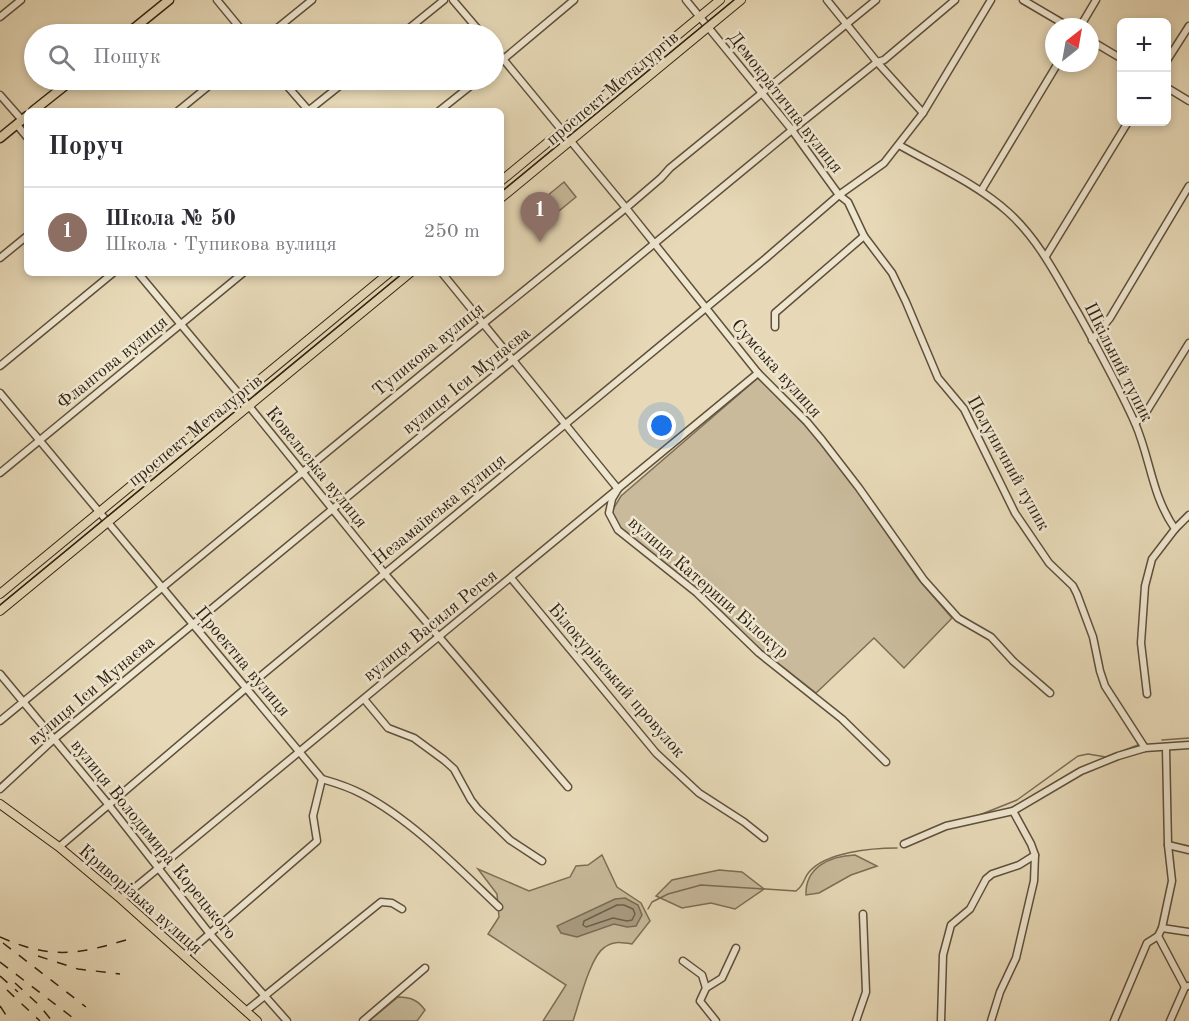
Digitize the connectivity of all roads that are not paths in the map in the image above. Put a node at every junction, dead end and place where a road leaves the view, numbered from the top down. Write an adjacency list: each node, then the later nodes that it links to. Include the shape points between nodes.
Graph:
1 (21, 0): 18 (street)
2 (169, 0): 21 (highway)
3 (218, 0): 22 (street)
4 (312, 0): 23 (street)
5 (444, 0): 24 (street)
6 (453, 0): 25 (street)
7 (574, 0): 32 (street)
8 (686, 0): 17 (street, Демократична вулиця)
9 (720, 0): 17 (main road, проспект Металургів)
10 (741, 0): 28 (main road, проспект Металургів)
11 (827, 0): 26 (street)
12 (876, 0): 26 (street, Тупикова вулиця)
13 (955, 0): 34 (street, вулиця Іси Мунаєва)
14 (991, 0): 50 (street, Незамаївська вулиця)
15 (1023, 0): 19 (street)
16 (1096, 0): 20 (street)
17 (700, 16): 28 (street, Демократична вулиця); 53 (main road, проспект Металургів)
18 (0, 17)
19 (1054, 18)
20 (1085, 18)
21 (139, 24)
22 (237, 24)
23 (282, 24)
24 (414, 24)
25 (473, 24)
26 (848, 24): 34 (street); 42 (street, Тупикова вулиця)
27 (1189, 26): 30 (street)
28 (709, 27): 42 (street, Демократична вулиця); 56 (main road, проспект Металургів)
29 (1099, 45): 31 (street)
30 (1171, 55)
31 (1117, 56)
32 (504, 57)
33 (504, 61): 53 (street, Сумська вулиця)
34 (877, 62): 50 (street); 54 (street, вулиця Іси Мунаєва)
35 (1053, 72): 60 (street)
36 (59, 90): 45 (highway)
37 (204, 90): 46 (street)
38 (290, 90): 47 (street)
39 (334, 90): 48 (street)
40 (465, 90): 49 (street)
41 (1171, 90): 44 (street)
42 (763, 94): 54 (street, Демократична вулиця); 63 (street, Тупикова вулиця)
43 (0, 95): 51 (street)
44 (1189, 101)
45 (37, 108)
46 (182, 108)
47 (305, 108)
48 (312, 108)
49 (443, 108)
50 (923, 113): 57 (street, Незамаївська вулиця)
51 (22, 120): 55 (highway)
52 (1126, 126): 67 (street)
53 (561, 130): 56 (street, Сумська вулиця); 58 (main road, проспект Металургів)
54 (792, 130): 61 (street, Демократична вулиця); 66 (street, вулиця Іси Мунаєва)
55 (0, 138)
56 (570, 141): 62 (main road, проспект Металургів); 63 (street, Сумська вулиця)
57 (899, 145): 60 (street, Шкільний тупик); 61 (street, Незамаївська вулиця, via 884,163)
58 (504, 178)
59 (1189, 186): 79 (street, via 1110,318)
60 (981, 191): 67 (street, Шкільний тупик, via 1008,212)
61 (839, 195): 64 (street, Полуничний тупик, via 848,202); 75 (street, Незамаївська вулиця)
62 (504, 196)
63 (626, 208): 66 (street, Сумська вулиця); 76 (street, Тупикова вулиця)
64 (864, 236): 78 (street, via 775,313); 114 (street, Полуничний тупик, via 892,273 938,378 964,410 1015,513 1049,563 1073,586 1094,636 1105,686)
65 (24, 238): 68 (street)
66 (655, 244): 75 (street, Сумська вулиця); 81 (street, вулиця Іси Мунаєва)
67 (1046, 256): 79 (street, Шкільний тупик)
68 (0, 258)
69 (109, 276): 82 (street)
70 (140, 276): 77 (street, Ковельська вулиця)
71 (239, 276): 77 (street, Флангова вулиця)
72 (385, 276): 85 (main road, проспект Металургів)
73 (406, 276): 86 (main road, проспект Металургів)
74 (444, 276): 76 (street)
75 (705, 309): 83 (street, Сумська вулиця); 88 (street, Незамаївська вулиця)
76 (483, 323): 81 (street); 91 (street, Тупикова вулиця)
77 (180, 325): 85 (street, Ковельська вулиця); 89 (street, Флангова вулиця)
78 (775, 327)
79 (1092, 339): 87 (street, Шкільний тупик)
80 (1189, 343): 87 (street, via 1145,414)
81 (513, 360): 88 (street); 93 (street, вулиця Іси Мунаєва)
82 (0, 366)
83 (758, 373): 92 (street, вулиця Василя Регея); 107 (street, Сумська вулиця, via 822,440 924,580 958,618 991,637)
84 (0, 393): 89 (street, Проектна вулиця)
85 (241, 396): 86 (street, Ковельська вулиця); 94 (main road, проспект Металургів)
86 (249, 406): 91 (street, Ковельська вулиця); 96 (main road, проспект Металургів)
87 (1135, 423): 97 (street, Шкільний тупик, via 1155,492)
88 (566, 425): 92 (street); 98 (street, Незамаївська вулиця)
89 (40, 441): 90 (street, Флангова вулиця); 94 (street, Проектна вулиця)
90 (0, 473)
91 (302, 473): 93 (street, Ковельська вулиця); 100 (street, Тупикова вулиця)
92 (618, 489): 99 (street, вулиця Василя Регея); 117 (street, вулиця Катерини Білокур, via 609,513 618,530 697,592 759,653 842,719)
93 (332, 509): 98 (street, Ковельська вулиця); 103 (street, вулиця Іси Мунаєва)
94 (99, 512): 96 (street, Проектна вулиця); 101 (main road, проспект Металургів)
95 (1189, 515): 97 (street)
96 (108, 522): 100 (street, Проектна вулиця); 102 (main road, проспект Металургів)
97 (1175, 529): 108 (street, via 1152,559 1145,586 1141,643)
98 (385, 574): 104 (street, Ковельська вулиця); 106 (street, Незамаївська вулиця)
99 (511, 578): 104 (street, вулиця Василя Регея); 124 (street, Білокурівський провулок, via 657,753 699,793)
100 (162, 588): 103 (street, Проектна вулиця); 110 (street, Тупикова вулиця)
101 (0, 594)
102 (0, 611)
103 (192, 625): 106 (street, Проектна вулиця); 112 (street, вулиця Іси Мунаєва)
104 (438, 637): 109 (street, вулиця Василя Регея); 119 (street, Ковельська вулиця)
105 (0, 674): 110 (street, вулиця Володимира Корецького)
106 (245, 689): 116 (street, Проектна вулиця); 122 (street, Незамаївська вулиця)
107 (1050, 693)
108 (1147, 694)
109 (364, 699): 116 (street, вулиця Василя Регея); 130 (street, via 388,728 414,738 454,769 478,809 510,840)
110 (23, 702): 111 (street, Тупикова вулиця); 112 (street, вулиця Володимира Корецького)
111 (0, 721)
112 (54, 739): 120 (street, вулиця Іси Мунаєва); 122 (street, вулиця Володимира Корецького)
113 (1189, 745): 115 (street)
114 (1145, 748): 115 (street); 123 (street, via 1081,771)
115 (1166, 748): 126 (street)
116 (300, 752): 118 (street, Проектна вулиця); 131 (street, вулиця Василя Регея)
117 (886, 762)
118 (322, 779): 133 (street, via 362,794 408,825); 138 (street, via 312,821 317,841)
119 (568, 788)
120 (0, 789)
121 (0, 804): 127 (main road, Криворізька вулиця)
122 (108, 804): 127 (street, Незамаївська вулиця); 131 (street, вулиця Володимира Корецького)
123 (1013, 811): 125 (street, via 946,826); 129 (street)
124 (764, 838)
125 (904, 844)
126 (1168, 845): 128 (street); 136 (street, via 1172,881)
127 (58, 848): 132 (main road, Криворізька вулиця)
128 (1189, 850)
129 (1035, 855): 153 (street, via 992,874 970,909 951,925 943,955); 154 (street, via 1034,881 1016,958)
130 (542, 861)
131 (158, 868): 132 (street, вулиця Василя Регея); 138 (street, вулиця Володимира Корецького)
132 (121, 899): 141 (main road, Криворізька вулиця)
133 (499, 907)
134 (402, 909): 146 (street, via 381,902)
135 (863, 914): 152 (street, via 866,992)
136 (1162, 928): 137 (street); 139 (street)
137 (1189, 932)
138 (210, 934): 141 (street); 146 (street, вулиця Володимира Корецького)
139 (1158, 936): 144 (street); 155 (street, via 1147,943)
140 (736, 948): 145 (street, via 722,978)
141 (184, 956): 147 (main road, Криворізька вулиця)
142 (682, 961): 145 (street, via 702,975)
143 (425, 968): 150 (street)
144 (1187, 987): 156 (street)
145 (706, 988): 151 (street, via 700,1001)
146 (264, 995): 147 (street); 149 (street, вулиця Володимира Корецького)
147 (246, 1011): 148 (main road, Криворізька вулиця)
148 (257, 1021)
149 (287, 1021)
150 (363, 1021)
151 (716, 1021)
152 (856, 1021)
153 (941, 1021)
154 (991, 1021)
155 (1114, 1021)
156 (1170, 1021)

